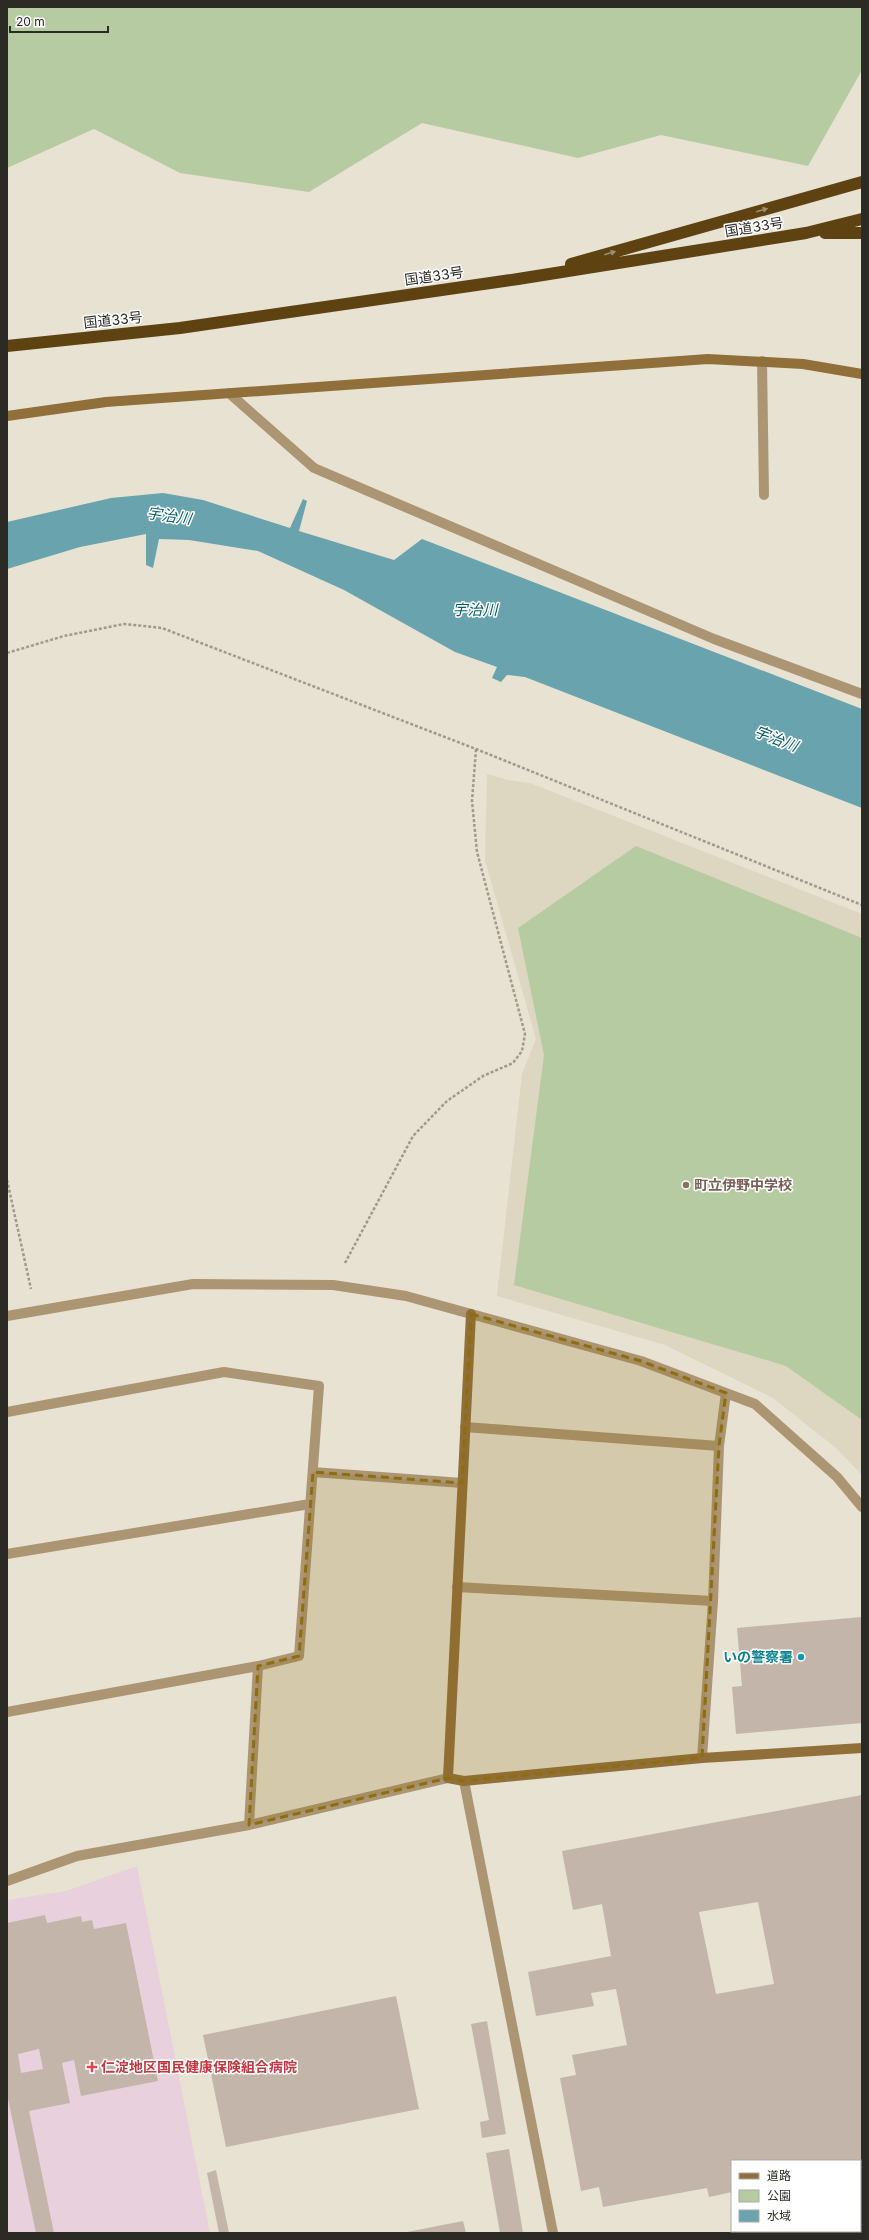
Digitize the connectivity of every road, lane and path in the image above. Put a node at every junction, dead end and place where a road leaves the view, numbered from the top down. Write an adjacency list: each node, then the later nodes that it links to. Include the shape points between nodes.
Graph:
1 (862, 182): 5 (highway, one-way to 1)
2 (862, 219): 3 (highway, 国道33号)
3 (806, 234): 4 (highway); 5 (highway, 国道33号)
4 (862, 234)
5 (518, 279): 6 (highway, 国道33号, via 180,328)
6 (7, 346)
7 (762, 361): 8 (street, via 803,364); 9 (street, via 708,359); 11 (street)
8 (862, 374)
9 (229, 393): 10 (street, via 106,402); 13 (street, via 314,468 714,639)
10 (7, 416)
11 (764, 495)
12 (7, 653): 14 (path, via 64,636 124,624 162,628)
13 (862, 694)
14 (476, 749): 15 (path); 17 (path, via 472,801 477,852 525,1034 522,1051 513,1063 483,1076 447,1101 413,1136)
15 (862, 905)
16 (7, 1180): 18 (path)
17 (333, 1285): 18 (street, via 193,1284); 19 (street, via 406,1296)
18 (36, 1311): 20 (street)
19 (471, 1314): 21 (street, via 641,1361); 23 (street)
20 (7, 1316)
21 (726, 1393): 24 (street); 28 (street, via 755,1404 837,1477)
22 (7, 1412): 25 (street, via 224,1372 319,1386)
23 (465, 1427): 24 (street); 26 (street)
24 (719, 1446): 31 (street)
25 (313, 1472): 26 (street); 27 (street)
26 (462, 1483): 30 (street)
27 (310, 1504): 29 (street); 32 (street, via 299,1656)
28 (862, 1507)
29 (7, 1554)
30 (457, 1587): 31 (street); 36 (street)
31 (712, 1601): 35 (street)
32 (258, 1666): 33 (street); 38 (street)
33 (7, 1712)
34 (862, 1748): 35 (street)
35 (702, 1758): 37 (street)
36 (448, 1778): 37 (street); 38 (street)
37 (464, 1780): 40 (street)
38 (249, 1825): 39 (street, via 77,1856)
39 (7, 1881)
40 (552, 2233)

